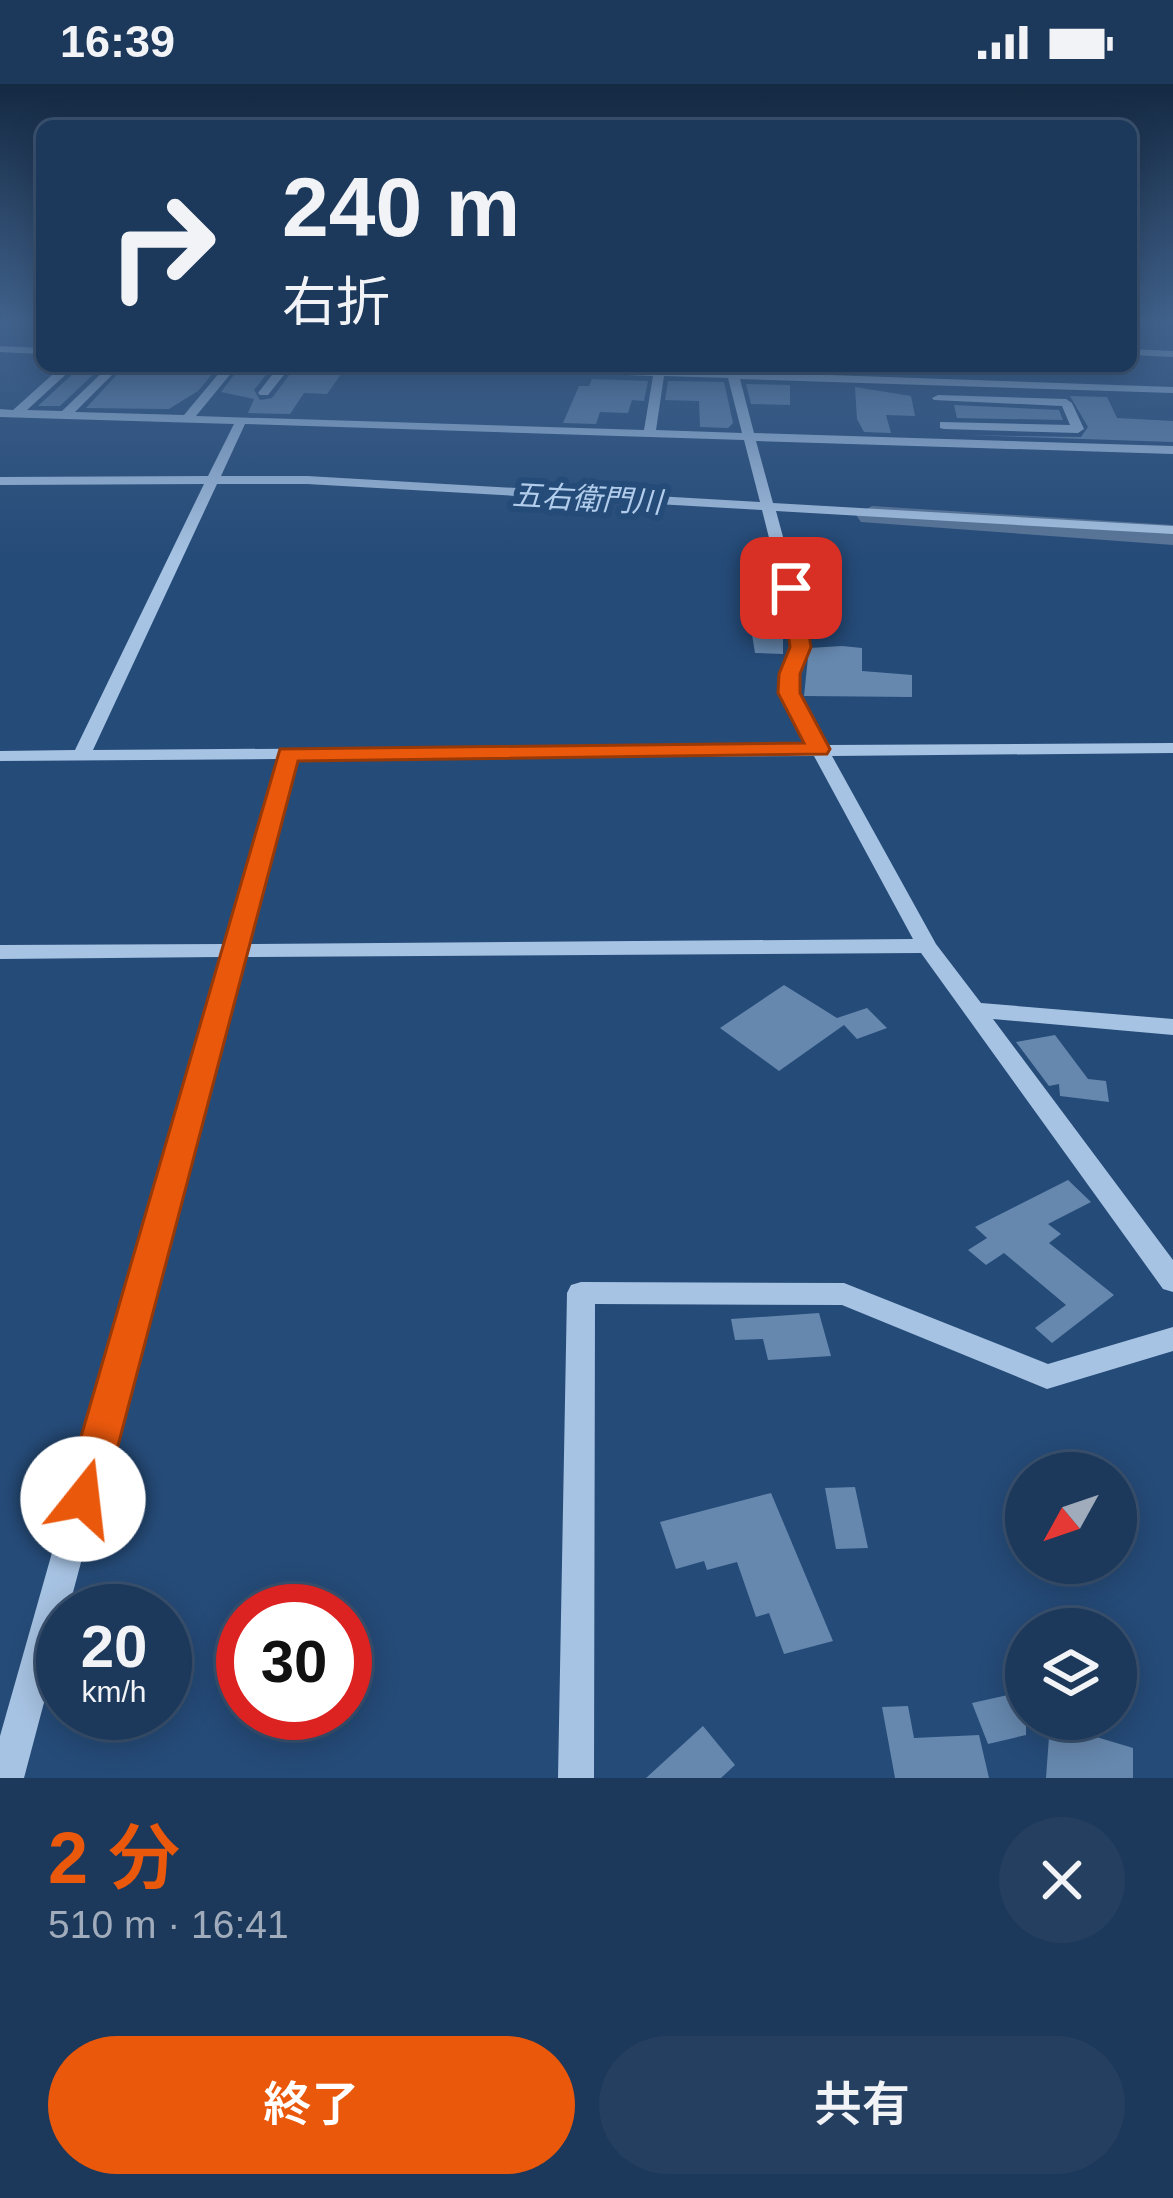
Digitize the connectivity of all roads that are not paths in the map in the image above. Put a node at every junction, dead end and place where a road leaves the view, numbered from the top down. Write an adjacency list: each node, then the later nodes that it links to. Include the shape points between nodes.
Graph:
1 (34, 398): 9 (street)
2 (82, 398): 10 (street)
3 (204, 398): 11 (street)
4 (655, 398): 14 (street)
5 (741, 398): 15 (street)
6 (938, 398): 13 (street)
7 (939, 398): 13 (street, via 1066,403 1078,429)
8 (0, 413): 9 (street)
9 (17, 413): 10 (street)
10 (65, 415): 11 (street)
11 (187, 419): 12 (street)
12 (241, 421): 14 (street); 18 (street)
13 (944, 424): 16 (street)
14 (650, 433): 15 (street)
15 (752, 436): 16 (street); 20 (street)
16 (948, 443): 17 (street)
17 (1173, 450)
18 (213, 480): 19 (street); 20 (street); 25 (street)
19 (0, 481)
20 (769, 505): 21 (street); 23 (street, via 800,629 789,693)
21 (1173, 530)
22 (1173, 748): 23 (street)
23 (819, 749): 24 (street); 27 (street)
24 (288, 754): 25 (street); 28 (street)
25 (82, 755): 26 (street)
26 (0, 756)
27 (927, 946): 28 (street); 30 (street)
28 (236, 950): 29 (street); 34 (street)
29 (0, 952)
30 (971, 1010): 31 (street); 32 (street)
31 (1173, 1027)
32 (1173, 1281)
33 (1173, 1339): 36 (street, via 1047,1376 844,1294 581,1293)
34 (10, 1727): 35 (street)
35 (5, 1778)
36 (576, 1778)

